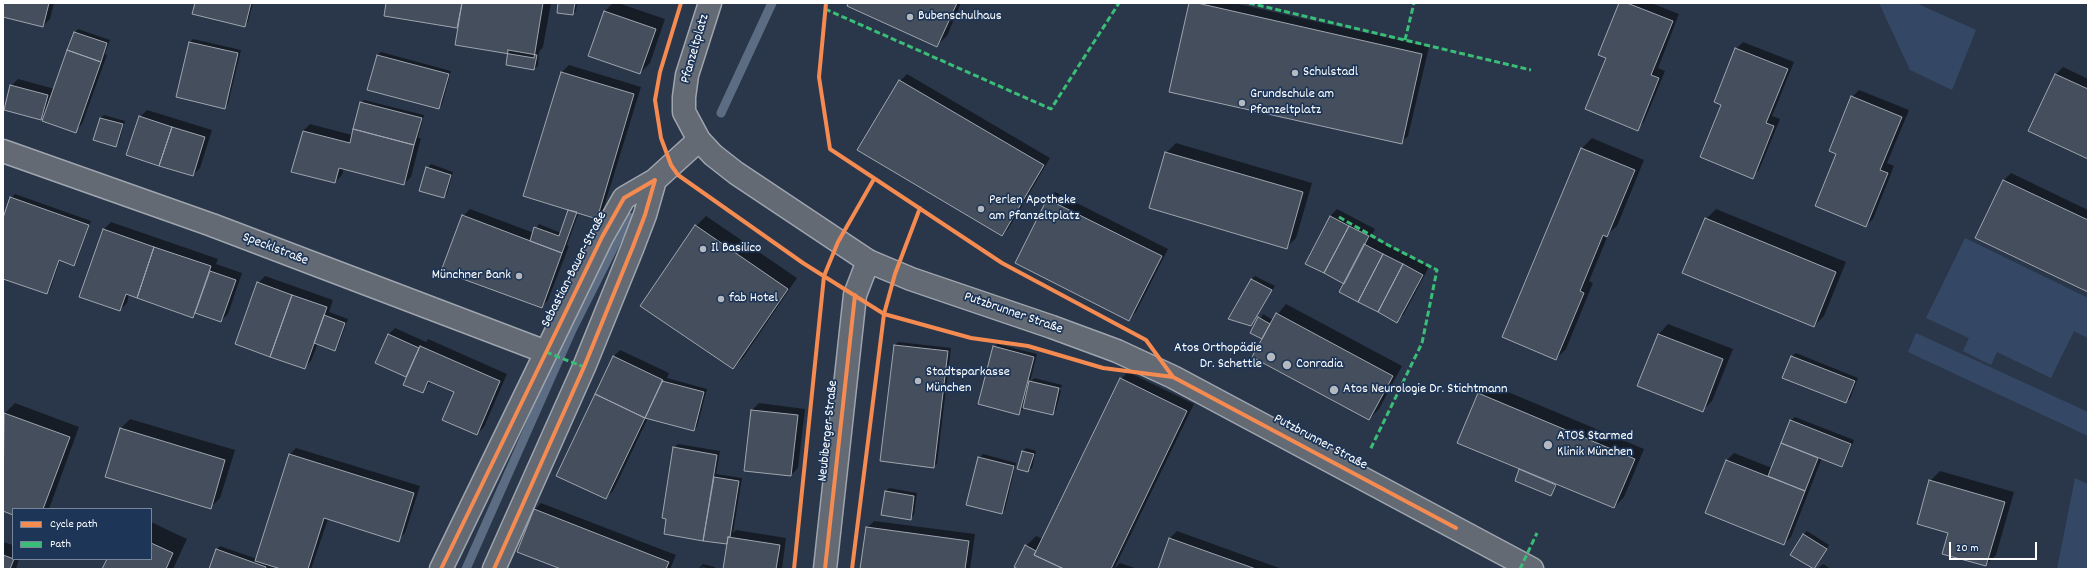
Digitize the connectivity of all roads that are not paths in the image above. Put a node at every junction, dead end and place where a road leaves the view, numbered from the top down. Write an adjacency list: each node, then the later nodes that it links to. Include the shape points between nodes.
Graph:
1 (710, 3): 2 (street, Pfanzeltplatz, via 687,75 684,97 684,112)
2 (699, 140): 4 (street, Sebastian-Bauer-Straße); 5 (street, Putzbrunner Straße, via 736,173)
3 (3, 151): 6 (street, Specklstraße, via 212,225)
4 (655, 180): 6 (street, Sebastian-Bauer-Straße, via 624,198 602,237); 8 (street, via 645,215 584,367)
5 (868, 261): 9 (street, Neubiberger Straße, via 855,296); 10 (street, Putzbrunner Straße, via 911,279 1117,351 1173,377)
6 (546, 352): 7 (street, Sebastian-Bauer-Straße)
7 (441, 569)
8 (494, 569)
9 (825, 569)
10 (1532, 569)

